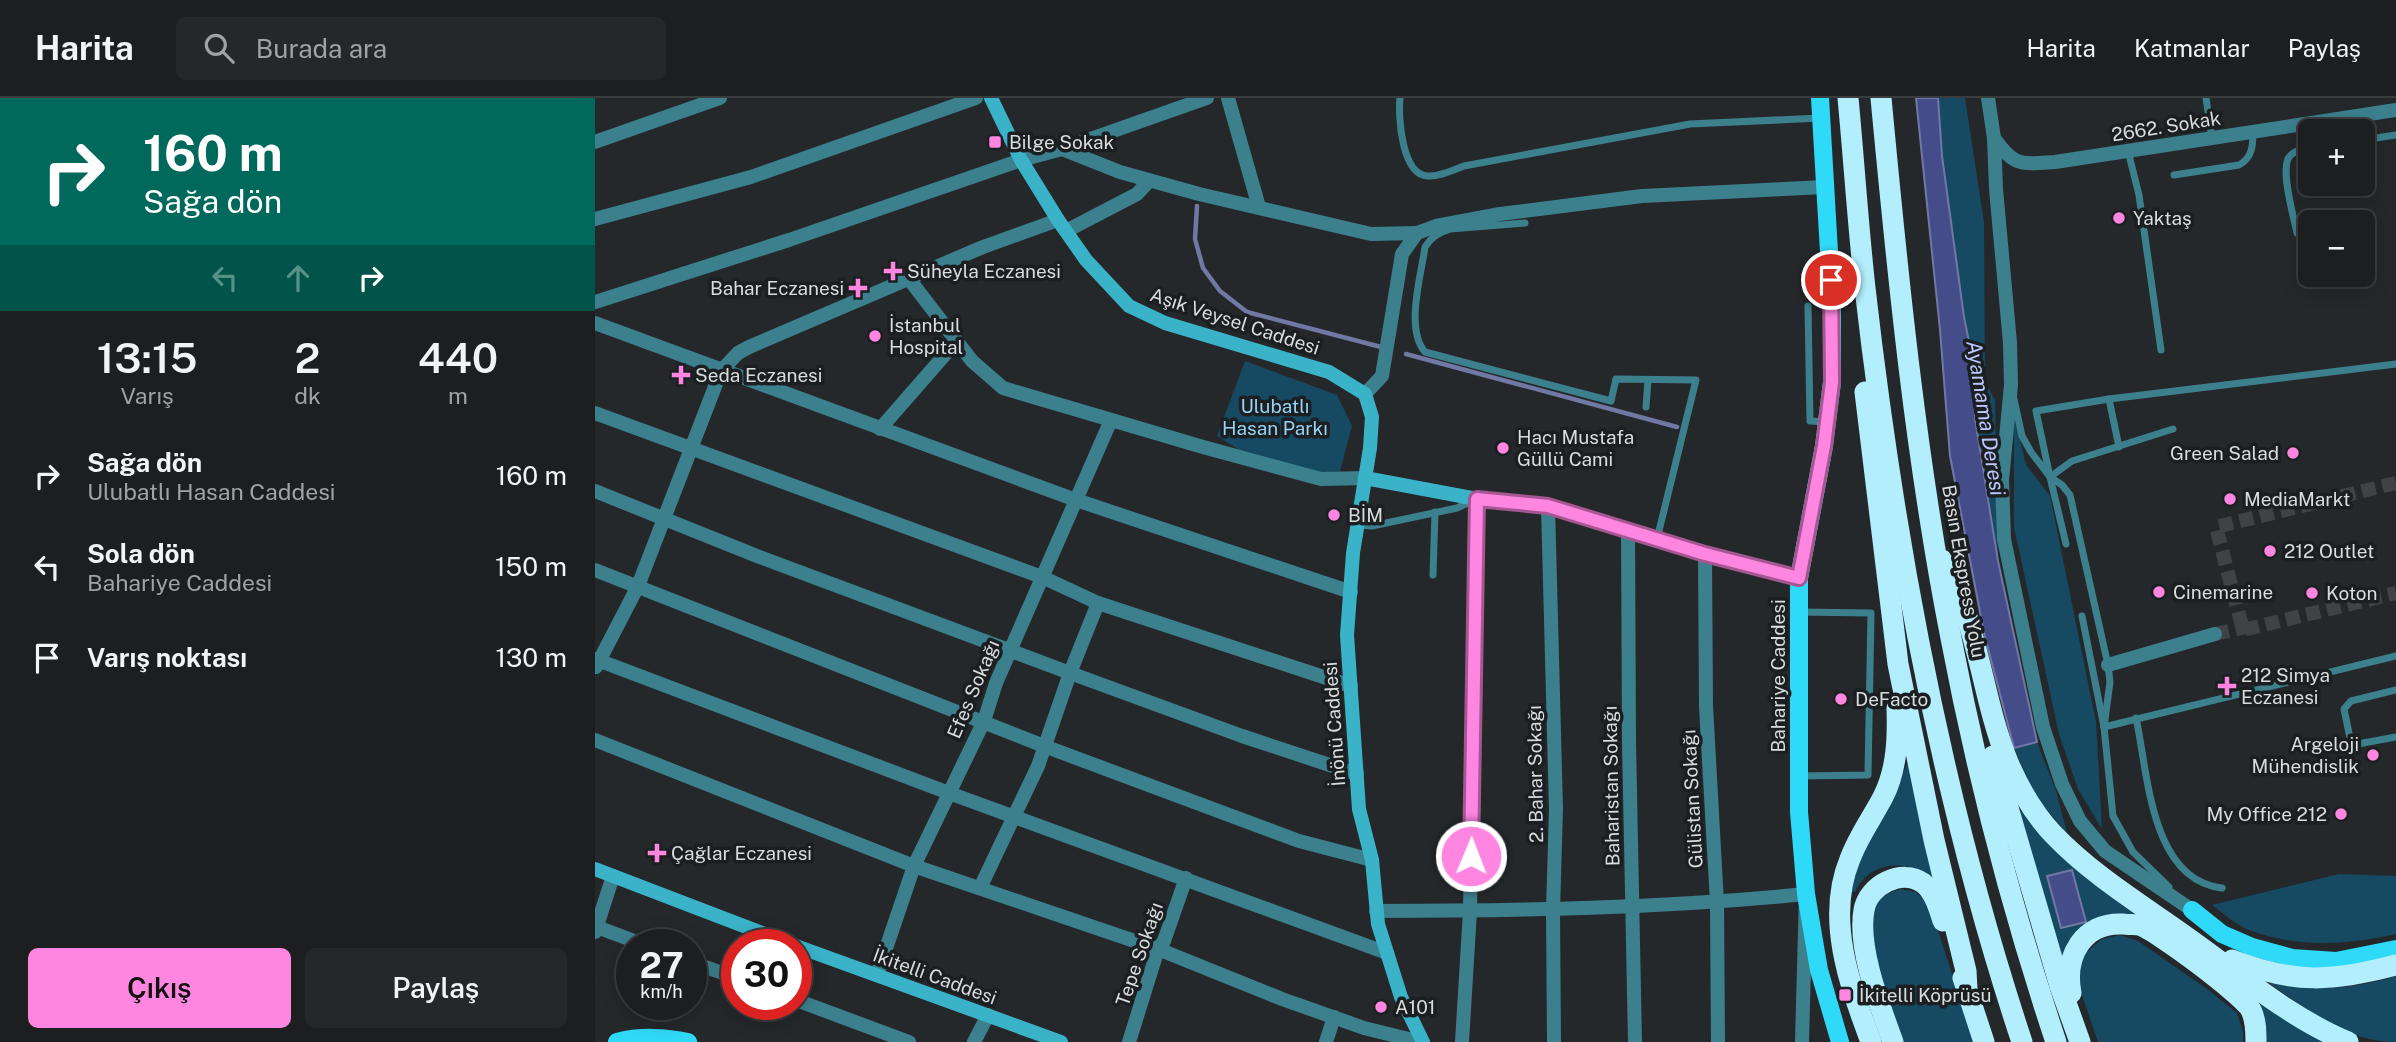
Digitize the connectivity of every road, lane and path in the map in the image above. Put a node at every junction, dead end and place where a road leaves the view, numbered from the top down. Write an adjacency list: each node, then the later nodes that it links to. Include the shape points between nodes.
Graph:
1 (720, 98): 19 (street)
2 (976, 98): 28 (street, via 751,177)
3 (991, 98): 23 (main road, Aşık Veysel Caddesi)
4 (1207, 98): 20 (street)
5 (1228, 98): 27 (street)
6 (1400, 98): 13 (lane, via 1403,143 1410,164 1419,175 1430,177 1464,166 1690,124)
7 (1820, 98): 13 (main road, Bahariye Caddesi)
8 (1849, 98): 34 (highway)
9 (1881, 98): 66 (highway, Basın Ekspress Yolu, via 1910,376)
10 (1987, 98): 16 (street)
11 (2206, 98): 17 (lane)
12 (2396, 110): 14 (street, 2662. Sokak)
13 (1821, 118): 26 (main road, Bahariye Caddesi)
14 (2253, 132): 17 (street, 2662. Sokak); 24 (lane, via 2251,154 2239,165)
15 (2396, 135): 18 (lane)
16 (1994, 138): 21 (street, 2662. Sokak, via 2007,157 2025,164); 43 (street)
17 (2212, 138): 21 (street, 2662. Sokak)
18 (2375, 138)
19 (595, 142)
20 (1062, 149): 23 (street); 25 (street)
21 (2127, 151): 39 (lane, via 2139,195)
22 (2298, 152): 32 (lane, via 2287,160)
23 (1021, 160): 30 (main road, Aşık Veysel Caddesi); 35 (street)
24 (2174, 175)
25 (1149, 181): 27 (street); 30 (street, via 1137,194)
26 (1825, 187): 31 (street, via 1642,196 1500,214); 49 (main road, Bahariye Caddesi, via 1832,303)
27 (1259, 207): 31 (street, via 1371,234)
28 (595, 219)
29 (1525, 223): 42 (lane, via 1450,229 1429,241 1414,328 1421,347 1425,352 1611,401 1616,379)
30 (1062, 226): 33 (street, via 983,247); 44 (main road, Aşık Veysel Caddesi, via 1129,306 1165,323 1329,372)
31 (1417, 233): 44 (street, via 1402,254 1382,376)
32 (2297, 233)
33 (909, 279): 38 (street); 41 (street, via 749,347)
34 (1865, 285): 81 (highway, via 1862,364); 142 (highway, via 1921,652 1978,897)
35 (595, 302)
36 (1808, 306): 49 (lane, via 1810,421)
37 (595, 323): 41 (street)
38 (957, 342): 48 (street, via 1003,387); 50 (street)
39 (2161, 350)
40 (2396, 364): 45 (lane)
41 (721, 371): 50 (street); 53 (street)
42 (1648, 380): 46 (lane); 64 (lane, via 1696,380)
43 (2011, 385): 54 (lane, via 2022,436); 107 (street, via 2002,480 2004,539 2043,727 2062,783 2080,821 2105,851)
44 (1365, 394): 55 (main road, İnönü Caddesi, via 1372,417)
45 (2109, 399): 52 (lane); 54 (lane, via 2036,411)
46 (1646, 407)
47 (595, 413): 53 (street)
48 (1111, 420): 55 (street, via 1321,479); 58 (street, Efes Sokağı)
49 (1827, 422): 71 (main road, Bahariye Caddesi)
50 (880, 429): 58 (street)
51 (2173, 429): 52 (lane)
52 (2119, 447): 54 (lane, via 2072,461)
53 (693, 448): 61 (street); 70 (street)
54 (2050, 477): 65 (lane); 82 (lane, via 2070,495)
55 (1365, 478): 57 (main road); 62 (main road, İnönü Caddesi)
56 (595, 491): 61 (street)
57 (1477, 499): 59 (main road); 60 (lane); 109 (street)
58 (1076, 500): 70 (street, Efes Sokağı); 73 (street)
59 (1548, 506): 63 (main road); 110 (street, 2. Bahar Sokağı, via 1556,809)
60 (1435, 512): 62 (lane); 69 (lane)
61 (664, 518): 72 (street); 78 (street)
62 (1358, 526): 73 (main road, İnönü Caddesi)
63 (1628, 530): 64 (main road); 106 (street, Baharistan Sokağı)
64 (1657, 539): 67 (main road)
65 (2066, 544)
66 (1935, 550): 84 (highway, Basın Ekspress Yolu); 114 (highway, via 1957,584 2000,740 2034,811 2064,846)
67 (1705, 554): 71 (main road); 105 (street, Gülistan Sokağı, via 1706,706)
68 (595, 570): 72 (street)
69 (1433, 575)
70 (1042, 577): 74 (street); 78 (street, Efes Sokağı)
71 (1799, 578): 75 (main road, Bahariye Caddesi)
72 (638, 586): 80 (street); 88 (street)
73 (1350, 592): 85 (main road, İnönü Caddesi)
74 (1098, 603): 83 (street); 85 (street)
75 (1798, 611): 94 (main road, Bahariye Caddesi); 94 (lane, via 1871,613 1868,775)
76 (2082, 616): 89 (lane)
77 (2215, 634): 82 (street)
78 (1011, 650): 83 (street); 88 (street, Efes Sokağı)
79 (2396, 656): 87 (lane)
80 (596, 663): 95 (street)
81 (1898, 664): 121 (highway); 139 (highway, via 1898,732 1891,776 1849,860 1839,907 1849,975)
82 (2108, 665): 89 (lane)
83 (1070, 673): 92 (street); 93 (street)
84 (1960, 680): 143 (highway, Basın Ekspress Yolu, via 2007,880); 144 (highway, via 2000,776 2060,986)
85 (1351, 686): 93 (main road, İnönü Caddesi)
86 (2396, 690): 90 (lane, via 2351,701 2344,709 2350,738 2358,744)
87 (2136, 718): 89 (lane); 103 (lane, via 2155,820 2184,869 2196,880)
88 (983, 720): 92 (street); 95 (street, Efes Sokağı)
89 (2104, 727): 107 (lane, via 2113,816 2133,852)
90 (2396, 737)
91 (595, 740): 98 (street)
92 (1044, 746): 96 (street); 97 (street, via 1299,841)
93 (1357, 774): 97 (main road, İnönü Caddesi, via 1359,809)
94 (1799, 776): 104 (main road, Bahariye Caddesi)
95 (949, 793): 96 (street); 98 (street, Efes Sokağı)
96 (1012, 816): 101 (street); 102 (street)
97 (1372, 860): 108 (main road, İnönü Caddesi)
98 (914, 866): 102 (street); 120 (street, Efes Sokağı)
99 (595, 869): 100 (main road, İkitelli Caddesi)
100 (613, 876): 111 (main road, İkitelli Caddesi); 112 (street)
101 (1186, 878): 115 (street, Tepe Sokağı); 118 (street)
102 (980, 888): 115 (street)
103 (2222, 888)
104 (1806, 894): 105 (street); 137 (street); 138 (main road, Bahariye Caddesi, via 1819,971)
105 (1717, 903): 106 (street); 136 (street, Gülistan Sokağı)
106 (1633, 906): 110 (street); 135 (street, Baharistan Sokağı)
107 (2192, 910): 116 (main road, via 2223,934 2292,958 2336,961)
108 (1376, 911): 109 (street); 118 (main road, İnönü Caddesi)
109 (1470, 911): 110 (street); 133 (street)
110 (1553, 911): 134 (street, 2. Bahar Sokağı)
111 (751, 929)
112 (596, 930): 113 (street)
113 (616, 936)
114 (2187, 937): 119 (highway, via 2256,969 2305,979 2337,978); 146 (highway, via 2301,1017)
115 (1158, 949): 124 (street); 130 (street, Tepe Sokağı)
116 (2396, 949)
117 (812, 952): 120 (main road, İkitelli Caddesi)
118 (1387, 953): 132 (main road, İnönü Caddesi)
119 (2396, 965)
120 (877, 975): 123 (main road, İkitelli Caddesi)
121 (1967, 989): 140 (highway, via 1929,889 1907,876 1871,891 1864,906 1863,930 1872,979); 141 (highway)
122 (812, 1006): 128 (street)
123 (988, 1015): 125 (main road, İkitelli Caddesi); 129 (street)
124 (1333, 1017): 131 (street); 132 (street)
125 (1056, 1041)
126 (617, 1042): 127 (main road)
127 (688, 1042)
128 (909, 1042)
129 (974, 1042)
130 (1129, 1042)
131 (1326, 1042)
132 (1422, 1042)
133 (1462, 1042)
134 (1554, 1042)
135 (1635, 1042)
136 (1718, 1042)
137 (1803, 1042)
138 (1840, 1042)
139 (1871, 1042)
140 (1893, 1042)
141 (1984, 1042)
142 (2022, 1042)
143 (2056, 1042)
144 (2082, 1042): 145 (highway, via 2072,999 2069,968 2073,952 2095,929 2112,924 2139,925 2232,990 2251,1010)
145 (2256, 1042)
146 (2348, 1042)

